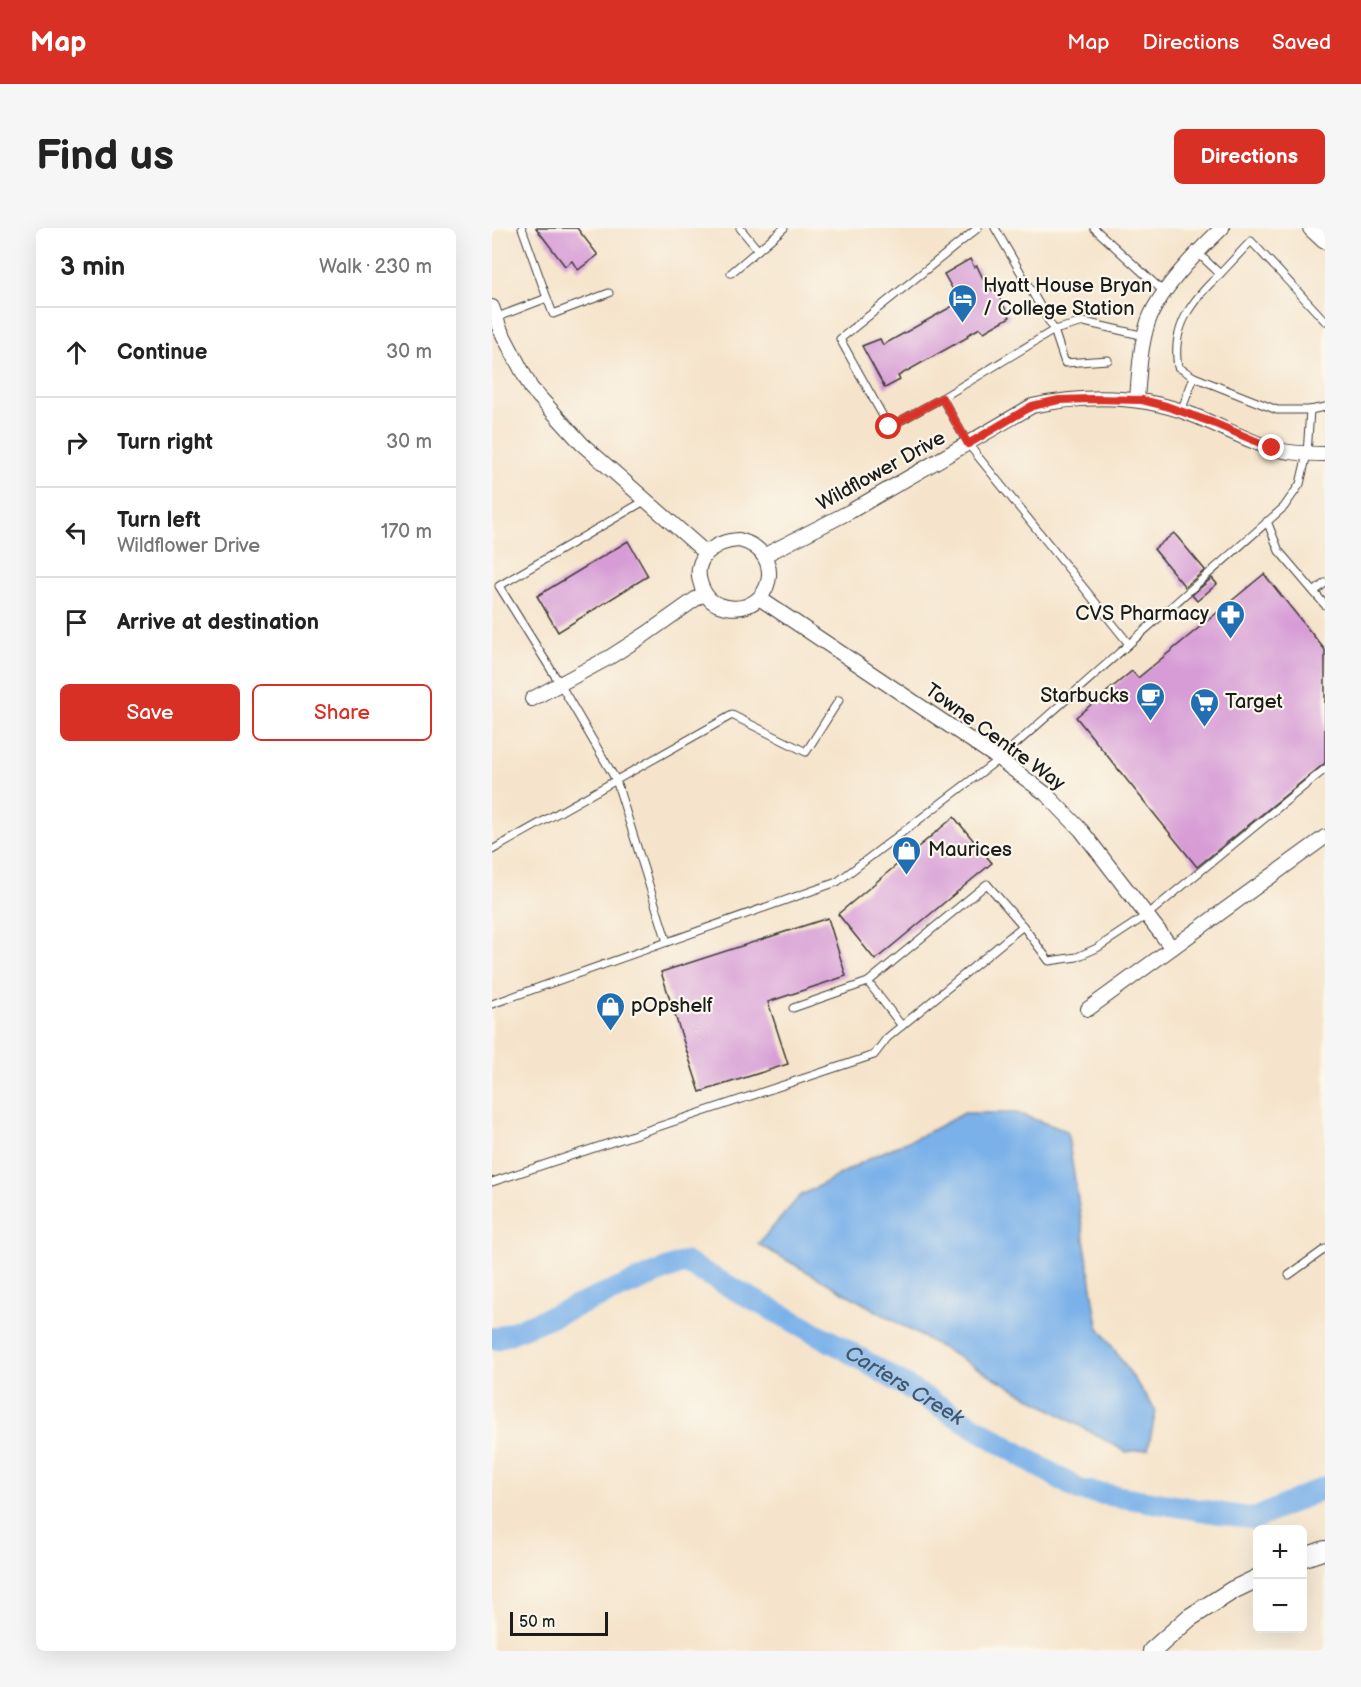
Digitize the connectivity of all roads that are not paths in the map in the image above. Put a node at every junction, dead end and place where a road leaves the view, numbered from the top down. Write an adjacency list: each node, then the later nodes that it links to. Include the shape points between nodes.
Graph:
1 (522, 228): 16 (lane)
2 (740, 228): 10 (lane)
3 (784, 228): 10 (lane)
4 (978, 228): 23 (lane, via 840,339 889,427)
5 (996, 228): 19 (lane)
6 (1094, 228): 15 (lane)
7 (1222, 228): 11 (street)
8 (1312, 228): 9 (street)
9 (1325, 240)
10 (758, 250): 12 (lane)
11 (1198, 253): 13 (lane); 15 (street)
12 (732, 273)
13 (1220, 274): 18 (lane, via 1251,241); 22 (lane, via 1200,292 1177,336 1178,367)
14 (609, 293): 16 (lane, via 553,314)
15 (1165, 293): 20 (street, via 1148,321)
16 (547, 298): 17 (lane)
17 (493, 315): 31 (street, via 531,388 582,444)
18 (1325, 321)
19 (1054, 330): 20 (lane, via 1084,322); 21 (lane, via 1065,363); 23 (lane)
20 (1145, 336): 24 (street)
21 (1108, 360)
22 (1194, 377): 26 (lane, via 1277,410); 27 (lane)
23 (942, 398): 28 (lane)
24 (1137, 400): 27 (street, Wildflower Drive); 28 (street, Wildflower Drive, via 1059,400 1032,406)
25 (1325, 407): 26 (lane)
26 (1310, 410): 29 (lane)
27 (1181, 411): 29 (street, Wildflower Drive, via 1272,448)
28 (968, 444): 34 (street, Wildflower Drive); 40 (lane)
29 (1307, 454): 30 (street, Wildflower Drive); 32 (lane, via 1300,484 1284,507)
30 (1325, 454)
31 (646, 500): 33 (street); 41 (lane, via 499,586)
32 (1267, 521): 37 (lane, via 1279,551); 40 (lane)
33 (706, 553): 34 (street, via 717,544 739,540); 36 (street, via 699,579)
34 (765, 555): 38 (street, via 771,574)
35 (1325, 583): 37 (lane)
36 (704, 592): 38 (street, via 714,604 730,608 746,607); 41 (street, via 646,634)
37 (1314, 592): 39 (lane)
38 (759, 598): 44 (street, Towne Centre Way)
39 (1325, 605)
40 (1129, 644): 44 (lane)
41 (560, 684): 42 (street); 46 (lane)
42 (532, 699)
43 (839, 700): 46 (lane, via 806,752 732,715)
44 (999, 759): 49 (street, Towne Centre Way, via 1046,794 1081,830); 51 (lane, via 837,882)
45 (1325, 769): 49 (lane)
46 (616, 780): 48 (lane); 51 (lane)
47 (1325, 837): 52 (street)
48 (492, 850)
49 (1147, 915): 50 (lane, via 1097,948 1077,957 1049,961); 52 (street, Towne Centre Way)
50 (1023, 927): 53 (lane, via 987,884); 57 (lane)
51 (667, 942): 54 (lane)
52 (1172, 948): 56 (street)
53 (868, 982): 55 (lane); 57 (lane)
54 (492, 1004)
55 (793, 1008)
56 (1088, 1009)
57 (902, 1026): 58 (lane, via 874,1055)
58 (492, 1182)
59 (1325, 1249): 60 (lane)
60 (1289, 1275)
61 (1325, 1550): 62 (street)
62 (1307, 1556)
63 (1255, 1579): 64 (street, via 1189,1618)
64 (1152, 1651)

